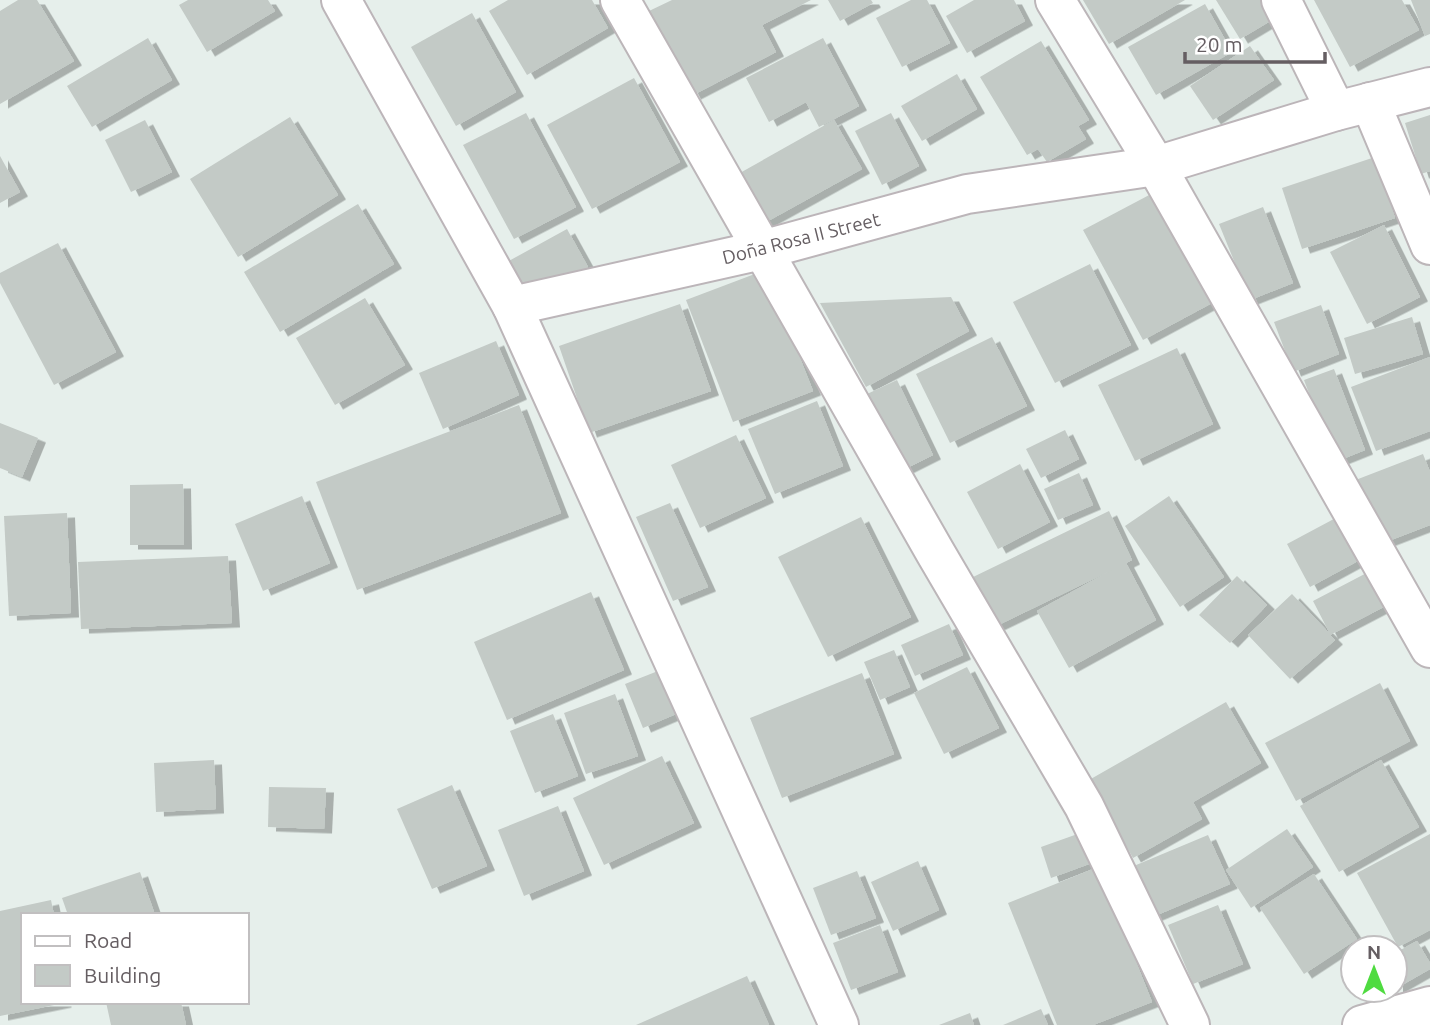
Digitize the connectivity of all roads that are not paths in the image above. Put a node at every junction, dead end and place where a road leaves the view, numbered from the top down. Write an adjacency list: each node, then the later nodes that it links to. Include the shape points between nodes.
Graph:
1 (341, 0): 10 (street)
2 (620, 0): 9 (street)
3 (1055, 0): 7 (street)
4 (1281, 0): 6 (street)
5 (1430, 87): 6 (street, Doña Rosa II Street)
6 (1353, 107): 7 (street, Doña Rosa II Street); 8 (street)
7 (1156, 166): 9 (street, Doña Rosa II Street, via 967,194); 11 (street)
8 (1430, 245)
9 (762, 250): 10 (street, Doña Rosa II Street); 14 (street, via 1084,806)
10 (512, 306): 13 (street)
11 (1430, 648)
12 (1430, 1006): 15 (street)
13 (839, 1025)
14 (1190, 1025)
15 (1362, 1025)

